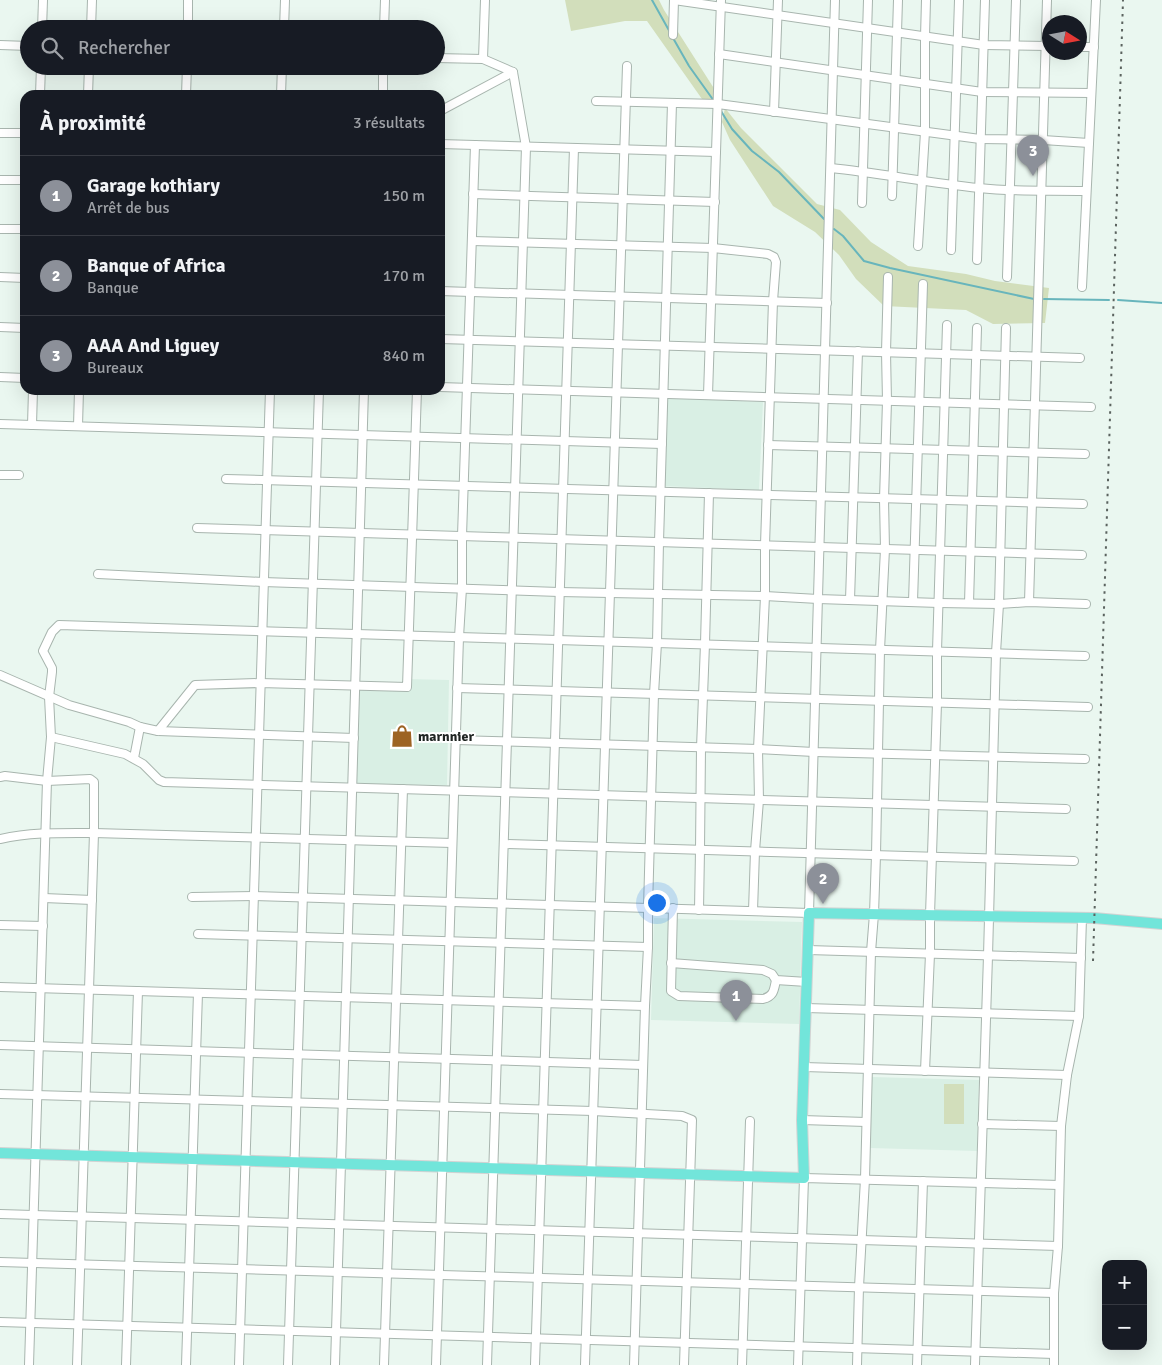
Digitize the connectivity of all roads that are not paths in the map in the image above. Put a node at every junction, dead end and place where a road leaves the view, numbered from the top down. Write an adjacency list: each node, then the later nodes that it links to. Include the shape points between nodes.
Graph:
1 (43, 0): 21 (street)
2 (92, 0): 22 (street)
3 (188, 0): 23 (street)
4 (284, 0): 24 (street)
5 (385, 0): 25 (street)
6 (485, 0): 41 (street)
7 (674, 0): 18 (street); 29 (street)
8 (778, 0): 19 (street)
9 (836, 0): 26 (street)
10 (868, 0): 27 (street)
11 (898, 0): 28 (street)
12 (926, 0): 30 (street)
13 (959, 0): 31 (street)
14 (985, 0): 33 (street)
15 (1016, 0): 35 (street)
16 (1047, 0): 20 (street)
17 (1096, 0): 38 (street)
18 (721, 4): 19 (street); 39 (street)
19 (778, 15): 26 (street); 43 (street)
20 (1047, 15)
21 (42, 20)
22 (91, 20)
23 (188, 20)
24 (284, 20)
25 (384, 20)
26 (835, 23): 27 (street); 45 (street)
27 (867, 28): 28 (street); 52 (street)
28 (897, 33): 30 (street); 53 (street)
29 (672, 35)
30 (925, 36): 31 (street); 54 (street)
31 (958, 41): 33 (street); 55 (street)
32 (0, 45): 34 (street)
33 (984, 45): 35 (street); 61 (street)
34 (20, 46)
35 (1015, 46): 36 (street); 62 (street)
36 (1042, 46)
37 (1087, 47): 38 (street)
38 (1094, 47): 64 (street)
39 (719, 54): 43 (street); 68 (street)
40 (445, 58): 41 (street)
41 (483, 59): 46 (street)
42 (1047, 60): 63 (street)
43 (776, 62): 45 (street); 70 (street)
44 (627, 66): 66 (street)
45 (834, 70): 52 (street); 71 (street)
46 (513, 72): 69 (street); 84 (street)
47 (41, 75): 56 (street)
48 (89, 75): 57 (street)
49 (187, 75): 58 (street)
50 (282, 75): 59 (street)
51 (384, 75): 60 (street)
52 (866, 75): 53 (street); 72 (street)
53 (895, 79): 54 (street); 73 (street)
54 (925, 83): 55 (street); 74 (street)
55 (956, 88): 61 (street); 77 (street)
56 (40, 90)
57 (88, 90)
58 (186, 90)
59 (281, 90)
60 (383, 90)
61 (982, 92): 62 (street); 78 (street)
62 (1013, 92): 63 (street); 79 (street)
63 (1044, 92): 64 (street); 80 (street)
64 (1091, 93): 81 (street)
65 (596, 101): 66 (street)
66 (626, 102): 67 (street); 86 (street)
67 (672, 103): 68 (street); 87 (street)
68 (718, 104): 70 (street); 88 (street)
69 (445, 108)
70 (774, 112): 71 (street)
71 (832, 119): 72 (street); 89 (street)
72 (864, 124): 73 (street); 90 (street)
73 (894, 128): 74 (street); 91 (street)
74 (925, 132): 77 (street); 94 (street)
75 (0, 133): 76 (street)
76 (20, 133)
77 (955, 136): 78 (street); 95 (street)
78 (980, 139): 79 (street); 96 (street)
79 (1012, 140): 80 (street); 97 (street)
80 (1043, 140): 81 (street); 98 (street)
81 (1089, 143): 99 (street)
82 (445, 144): 83 (street)
83 (475, 145): 84 (street); 100 (street)
84 (526, 146): 85 (street); 101 (street)
85 (574, 148): 86 (street); 103 (street)
86 (624, 149): 87 (street); 104 (street)
87 (670, 151): 88 (street); 105 (street)
88 (716, 152): 106 (street)
89 (831, 168): 90 (street); 133 (street)
90 (863, 172): 91 (street); 107 (street)
91 (892, 176): 94 (street); 102 (street)
92 (0, 180): 93 (street)
93 (20, 180)
94 (923, 180): 95 (street); 114 (street)
95 (953, 184): 96 (street); 117 (street)
96 (979, 188): 97 (street); 118 (street)
97 (1010, 190): 98 (street); 121 (street)
98 (1042, 190): 99 (street); 154 (street)
99 (1086, 191): 124 (street)
100 (473, 194): 101 (street); 110 (street)
101 (524, 196): 103 (street); 111 (street)
102 (892, 196)
103 (572, 197): 104 (street); 112 (street)
104 (622, 199): 105 (street); 113 (street)
105 (669, 200): 106 (street); 115 (street)
106 (715, 202): 116 (street)
107 (862, 203)
108 (0, 229): 109 (street)
109 (20, 230)
110 (472, 241): 111 (street); 126 (street)
111 (523, 242): 112 (street); 127 (street)
112 (571, 244): 113 (street); 128 (street)
113 (621, 246): 115 (street); 129 (street)
114 (918, 246)
115 (667, 247): 116 (street); 130 (street)
116 (713, 248): 131 (street); 132 (street, via 774,257)
117 (951, 250)
118 (977, 260)
119 (0, 277): 122 (street)
120 (888, 277): 149 (street)
121 (1007, 277)
122 (20, 278)
123 (923, 284): 150 (street)
124 (1082, 287)
125 (445, 291): 126 (street)
126 (470, 292): 127 (street); 140 (street)
127 (521, 294): 128 (street); 141 (street)
128 (570, 295): 129 (street); 142 (street)
129 (619, 297): 130 (street); 143 (street)
130 (666, 298): 131 (street); 144 (street)
131 (712, 300): 132 (street); 145 (street)
132 (773, 301): 133 (street); 146 (street)
133 (827, 303): 147 (street)
134 (947, 325): 151 (street)
135 (0, 327): 136 (street)
136 (20, 328)
137 (977, 328): 152 (street)
138 (1006, 328): 153 (street)
139 (445, 338): 140 (street)
140 (469, 339): 141 (street); 159 (street)
141 (520, 341): 142 (street); 160 (street)
142 (568, 342): 143 (street); 161 (street)
143 (618, 344): 144 (street); 162 (street)
144 (664, 345): 145 (street); 163 (street)
145 (710, 347): 146 (street); 170 (street)
146 (771, 348): 147 (street); 171 (street)
147 (826, 350): 148 (street); 172 (street)
148 (858, 351): 149 (street); 173 (street)
149 (886, 352): 150 (street); 174 (street)
150 (921, 353): 151 (street); 175 (street)
151 (946, 354): 152 (street); 176 (street)
152 (976, 355): 153 (street); 177 (street)
153 (1006, 356): 154 (street); 178 (street)
154 (1037, 357): 155 (street); 179 (street)
155 (1080, 358)
156 (0, 377): 157 (street)
157 (20, 378)
158 (445, 388): 159 (street)
159 (467, 388): 160 (street); 188 (street)
160 (518, 390): 161 (street); 189 (street)
161 (566, 391): 162 (street); 190 (street)
162 (616, 393): 163 (street); 191 (street)
163 (663, 394): 170 (street); 192 (street)
164 (32, 395): 182 (street)
165 (79, 395): 183 (street)
166 (270, 395): 184 (street)
167 (319, 395): 185 (street)
168 (364, 395): 186 (street)
169 (417, 395): 187 (street)
170 (708, 396): 171 (street)
171 (770, 397): 172 (street); 193 (street)
172 (824, 399): 173 (street); 194 (street)
173 (857, 400): 174 (street); 195 (street)
174 (887, 401): 175 (street); 196 (street)
175 (919, 402): 176 (street); 197 (street)
176 (945, 402): 177 (street); 198 (street)
177 (974, 404): 178 (street); 199 (street)
178 (1004, 404): 179 (street); 200 (street)
179 (1036, 405): 180 (street); 201 (street)
180 (1091, 407)
181 (0, 424): 182 (street)
182 (32, 425): 183 (street)
183 (78, 426): 184 (street)
184 (268, 433): 185 (street); 206 (street)
185 (318, 434): 186 (street); 207 (street)
186 (363, 436): 187 (street); 208 (street)
187 (415, 437): 188 (street); 209 (street)
188 (465, 438): 189 (street); 210 (street)
189 (516, 440): 190 (street); 211 (street)
190 (565, 442): 191 (street); 212 (street)
191 (615, 443): 192 (street); 213 (street)
192 (662, 444): 214 (street)
193 (768, 445): 194 (street); 216 (street)
194 (823, 446): 195 (street); 217 (street)
195 (855, 447): 196 (street); 218 (street)
196 (886, 449): 197 (street); 219 (street)
197 (918, 450): 198 (street); 220 (street)
198 (943, 450): 199 (street); 221 (street)
199 (973, 451): 200 (street); 222 (street)
200 (1002, 452): 201 (street); 223 (street)
201 (1034, 453): 202 (street); 224 (street)
202 (1085, 454)
203 (0, 474): 204 (street)
204 (19, 475)
205 (226, 479): 206 (street)
206 (267, 480): 207 (street); 227 (street)
207 (316, 481): 208 (street); 228 (street)
208 (362, 483): 209 (street); 229 (street)
209 (414, 484): 210 (street); 230 (street)
210 (464, 486): 211 (street); 231 (street)
211 (515, 487): 212 (street); 232 (street)
212 (563, 489): 213 (street); 233 (street)
213 (613, 490): 214 (street); 234 (street)
214 (660, 492): 215 (street); 235 (street)
215 (709, 494): 216 (street); 236 (street)
216 (767, 495): 217 (street); 237 (street)
217 (821, 497): 218 (street); 238 (street)
218 (854, 498): 219 (street); 239 (street)
219 (884, 499): 220 (street); 240 (street)
220 (916, 500): 221 (street); 241 (street)
221 (942, 500): 222 (street); 242 (street)
222 (972, 501): 223 (street); 243 (street)
223 (1001, 502): 224 (street); 244 (street)
224 (1032, 503): 225 (street); 245 (street)
225 (1083, 504)
226 (197, 528): 227 (street)
227 (265, 530): 228 (street); 248 (street)
228 (314, 532): 229 (street); 249 (street)
229 (360, 533): 230 (street); 250 (street)
230 (412, 535): 231 (street); 251 (street)
231 (462, 536): 232 (street); 252 (street)
232 (513, 538): 233 (street); 253 (street)
233 (562, 539): 234 (street); 254 (street)
234 (611, 541): 235 (street); 255 (street)
235 (659, 542): 236 (street); 256 (street)
236 (707, 544): 237 (street); 257 (street)
237 (765, 546): 238 (street); 258 (street)
238 (820, 547): 239 (street); 259 (street)
239 (852, 548): 240 (street); 260 (street)
240 (885, 549): 241 (street); 261 (street)
241 (914, 550): 242 (street); 262 (street)
242 (940, 551): 243 (street); 264 (street)
243 (970, 552): 244 (street); 265 (street)
244 (999, 552): 245 (street); 266 (street)
245 (1031, 554): 246 (street); 263 (street)
246 (1082, 555)
247 (98, 574): 248 (street)
248 (263, 582): 249 (street); 268 (street)
249 (312, 584): 250 (street); 269 (street)
250 (358, 585): 251 (street); 270 (street)
251 (411, 587): 252 (street); 271 (street)
252 (462, 588): 253 (street); 272 (street)
253 (511, 590): 254 (street); 273 (street)
254 (559, 592): 255 (street); 274 (street)
255 (610, 593): 256 (street); 275 (street)
256 (657, 595): 257 (street); 276 (street)
257 (706, 595): 258 (street); 277 (street)
258 (765, 596): 259 (street); 278 (street)
259 (818, 600): 260 (street); 279 (street)
260 (850, 600): 261 (street)
261 (882, 601): 262 (street); 280 (street)
262 (913, 602): 264 (street)
263 (1029, 602): 266 (street); 267 (street)
264 (939, 603): 265 (street); 281 (street)
265 (969, 603): 266 (street)
266 (999, 604): 282 (street)
267 (1086, 604)
268 (262, 631): 269 (street); 285 (street); 294 (street, via 59,625 43,651 52,668)
269 (311, 632): 270 (street); 286 (street)
270 (357, 634): 271 (street); 287 (street)
271 (409, 636): 272 (street); 287 (street, via 408,687)
272 (459, 637): 273 (street); 288 (street)
273 (510, 638): 274 (street); 289 (street)
274 (558, 640): 275 (street); 290 (street)
275 (608, 641): 276 (street); 291 (street)
276 (657, 643): 277 (street); 292 (street)
277 (705, 644): 278 (street); 293 (street)
278 (762, 646): 279 (street); 295 (street)
279 (817, 648): 280 (street); 296 (street)
280 (880, 650): 281 (street); 297 (street)
281 (937, 651): 282 (street); 298 (street)
282 (996, 653): 283 (street); 299 (street)
283 (1085, 656)
284 (0, 675): 294 (street)
285 (260, 682): 286 (street); 302 (street, via 195,685); 303 (street)
286 (310, 684): 287 (street); 304 (street)
287 (356, 686): 306 (street)
288 (457, 688): 289 (street); 307 (street)
289 (509, 690): 290 (street); 308 (street)
290 (558, 691): 291 (street); 309 (street)
291 (607, 693): 292 (street); 310 (street)
292 (654, 694): 293 (street); 311 (street)
293 (702, 696): 295 (street); 312 (street)
294 (49, 697): 301 (street); 305 (street)
295 (760, 697): 296 (street); 313 (street)
296 (816, 699): 297 (street); 314 (street)
297 (879, 701): 298 (street); 315 (street)
298 (937, 703): 299 (street); 316 (street)
299 (995, 704): 300 (street); 317 (street)
300 (1088, 707)
301 (140, 727): 302 (street); 318 (street)
302 (158, 731): 303 (street)
303 (259, 735): 304 (street); 322 (street)
304 (308, 736): 306 (street); 323 (street)
305 (51, 738): 318 (street); 321 (street)
306 (354, 738): 324 (street)
307 (456, 740): 308 (street); 326 (street)
308 (507, 742): 309 (street); 327 (street)
309 (555, 743): 310 (street); 328 (street)
310 (605, 744): 311 (street); 329 (street)
311 (653, 746): 312 (street); 330 (street)
312 (701, 748): 313 (street); 331 (street)
313 (758, 749): 314 (street); 332 (street)
314 (814, 752): 315 (street); 333 (street)
315 (877, 753): 316 (street); 334 (street)
316 (934, 754): 317 (street); 335 (street)
317 (993, 756): 319 (street); 336 (street)
318 (134, 758): 322 (street, via 164,782)
319 (1084, 759)
320 (0, 777): 321 (street)
321 (47, 781): 338 (street); 339 (street, via 90,779 94,782)
322 (257, 785): 323 (street); 340 (street)
323 (306, 786): 324 (street); 342 (street)
324 (353, 788): 325 (street); 343 (street)
325 (403, 789): 326 (street); 344 (street)
326 (454, 790): 327 (street); 345 (street)
327 (505, 792): 328 (street); 346 (street)
328 (554, 793): 329 (street); 347 (street)
329 (603, 795): 330 (street); 348 (street)
330 (651, 796): 331 (street); 349 (street)
331 (701, 798): 332 (street); 350 (street)
332 (759, 800): 333 (street); 351 (street)
333 (812, 801): 334 (street); 352 (street)
334 (876, 803): 335 (street); 353 (street)
335 (933, 805): 336 (street); 354 (street)
336 (992, 807): 337 (street); 355 (street)
337 (1066, 809)
338 (46, 833): 339 (street); 341 (street); 360 (street)
339 (94, 833): 340 (street); 362 (street)
340 (256, 837): 342 (street); 357 (street)
341 (0, 839)
342 (305, 839): 343 (street); 359 (street)
343 (351, 840): 344 (street); 361 (street)
344 (401, 842): 345 (street); 363 (street)
345 (452, 843): 364 (street)
346 (504, 844): 347 (street); 365 (street)
347 (552, 845): 348 (street); 366 (street)
348 (602, 846): 349 (street); 367 (street)
349 (650, 848): 350 (street); 368 (street)
350 (700, 850): 351 (street); 370 (street)
351 (755, 851): 352 (street); 371 (street)
352 (811, 853): 353 (street); 372 (street)
353 (876, 855): 354 (street); 373 (street)
354 (931, 856): 355 (street); 374 (street)
355 (990, 858): 356 (street); 375 (street)
356 (1074, 861)
357 (254, 896): 358 (street); 359 (street); 381 (street)
358 (192, 897)
359 (303, 897): 361 (street); 382 (street)
360 (44, 898): 362 (street); 379 (street)
361 (350, 899): 363 (street); 383 (street)
362 (92, 900): 400 (street)
363 (399, 900): 364 (street); 384 (street)
364 (451, 902): 365 (street); 385 (street)
365 (502, 903): 366 (street); 386 (street)
366 (550, 905): 367 (street); 387 (street)
367 (600, 906): 368 (street); 388 (street)
368 (648, 908): 369 (street); 389 (street)
369 (673, 908): 370 (street); 395 (street)
370 (698, 910): 371 (street)
371 (753, 911): 372 (street)
372 (809, 913): 373 (main road); 390 (main road)
373 (874, 914): 374 (main road); 391 (street)
374 (930, 915): 375 (main road); 392 (street)
375 (988, 916): 376 (main road); 393 (street)
376 (1082, 918): 377 (main road); 394 (street)
377 (1162, 924)
378 (0, 925): 379 (street)
379 (43, 926): 399 (street)
380 (198, 934): 381 (street)
381 (252, 935): 382 (street); 403 (street)
382 (301, 937): 383 (street); 404 (street)
383 (348, 938): 384 (street); 405 (street)
384 (398, 940): 385 (street); 406 (street)
385 (449, 941): 386 (street); 407 (street)
386 (500, 943): 387 (street); 408 (street)
387 (549, 944): 388 (street); 409 (street)
388 (598, 946): 389 (street); 410 (street)
389 (648, 947): 411 (street)
390 (808, 950): 391 (street); 397 (main road)
391 (871, 952): 392 (street); 413 (street)
392 (930, 954): 393 (street); 414 (street)
393 (988, 956): 394 (street); 415 (street)
394 (1081, 958): 416 (street)
395 (671, 963): 396 (street, via 763,970); 396 (street, via 671,990 679,996 763,999 773,994)
396 (776, 980): 397 (street)
397 (807, 982): 412 (main road)
398 (0, 986): 399 (street)
399 (41, 988): 400 (street); 418 (street)
400 (89, 989): 401 (street); 419 (street)
401 (138, 991): 402 (street); 420 (street)
402 (198, 992): 403 (street); 421 (street)
403 (250, 994): 404 (street); 422 (street)
404 (300, 996): 405 (street); 423 (street)
405 (347, 997): 406 (street); 424 (street)
406 (396, 998): 407 (street); 425 (street)
407 (447, 1000): 408 (street); 426 (street)
408 (499, 1002): 409 (street); 427 (street)
409 (547, 1003): 410 (street); 428 (street)
410 (597, 1004): 411 (street); 429 (street)
411 (645, 1006): 430 (street)
412 (806, 1008): 413 (street); 431 (main road)
413 (870, 1010): 414 (street); 432 (street)
414 (927, 1012): 415 (street); 433 (street)
415 (986, 1014): 416 (street); 434 (street)
416 (1079, 1016): 435 (street)
417 (0, 1045): 418 (street)
418 (39, 1046): 419 (street); 437 (street)
419 (88, 1048): 420 (street); 438 (street)
420 (136, 1049): 421 (street); 439 (street)
421 (196, 1051): 422 (street); 440 (street)
422 (249, 1053): 423 (street); 441 (street)
423 (298, 1054): 424 (street); 442 (street)
424 (345, 1056): 425 (street); 443 (street)
425 (394, 1057): 426 (street); 444 (street)
426 (446, 1059): 427 (street); 445 (street)
427 (497, 1060): 428 (street); 446 (street)
428 (545, 1062): 429 (street); 447 (street)
429 (595, 1063): 430 (street); 448 (street)
430 (643, 1065): 449 (street)
431 (804, 1067): 432 (street); 450 (main road)
432 (867, 1069): 433 (street); 452 (street)
433 (925, 1071): 434 (street)
434 (984, 1073): 435 (street); 453 (street)
435 (1067, 1075): 454 (street)
436 (0, 1094): 437 (street)
437 (37, 1095): 438 (street); 456 (street)
438 (86, 1096): 439 (street); 457 (street)
439 (134, 1098): 440 (street); 458 (street)
440 (194, 1100): 441 (street); 459 (street)
441 (247, 1101): 442 (street); 460 (street)
442 (296, 1102): 443 (street); 461 (street)
443 (344, 1104): 444 (street); 462 (street)
444 (393, 1105): 445 (street); 463 (street)
445 (444, 1106): 446 (street); 464 (street)
446 (495, 1108): 447 (street); 465 (street)
447 (543, 1109): 448 (street); 466 (street)
448 (593, 1111): 449 (street); 467 (street)
449 (642, 1114): 468 (street); 469 (street, via 682,1116 692,1120)
450 (802, 1120): 452 (street); 471 (main road)
451 (750, 1121): 470 (street)
452 (866, 1122): 472 (street)
453 (982, 1124): 454 (street); 474 (street)
454 (1061, 1126): 475 (street)
455 (0, 1153): 456 (main road)
456 (35, 1154): 457 (main road); 477 (street)
457 (84, 1155): 458 (main road); 478 (street)
458 (132, 1157): 459 (main road); 479 (street)
459 (192, 1159): 460 (main road); 480 (street)
460 (245, 1160): 461 (main road); 481 (street)
461 (294, 1162): 462 (main road); 482 (street)
462 (342, 1163): 463 (main road); 483 (street)
463 (391, 1165): 464 (main road); 484 (street)
464 (442, 1166): 465 (main road); 485 (street)
465 (493, 1168): 466 (main road); 486 (street)
466 (541, 1169): 467 (main road); 487 (street)
467 (591, 1171): 468 (main road); 488 (street)
468 (640, 1172): 469 (main road); 489 (street)
469 (689, 1174): 470 (main road); 490 (street)
470 (748, 1175): 471 (main road); 491 (street)
471 (804, 1178): 472 (street); 492 (street)
472 (865, 1179): 473 (street); 493 (street)
473 (923, 1181): 474 (street); 494 (street)
474 (980, 1182): 475 (street); 495 (street)
475 (1059, 1185): 496 (street)
476 (0, 1214): 477 (street)
477 (33, 1216): 478 (street); 498 (street)
478 (82, 1217): 479 (street); 499 (street)
479 (130, 1218): 480 (street); 500 (street)
480 (190, 1220): 481 (street); 501 (street)
481 (243, 1222): 482 (street); 502 (street)
482 (292, 1223): 483 (street); 503 (street)
483 (340, 1225): 484 (street); 504 (street)
484 (389, 1226): 485 (street); 505 (street)
485 (440, 1228): 486 (street); 506 (street)
486 (491, 1229): 487 (street); 507 (street)
487 (540, 1231): 488 (street); 508 (street)
488 (589, 1232): 489 (street); 509 (street)
489 (638, 1234): 490 (street); 510 (street)
490 (688, 1235): 491 (street); 511 (street)
491 (746, 1237): 492 (street); 512 (street)
492 (801, 1238): 493 (street); 513 (street)
493 (862, 1240): 494 (street); 514 (street)
494 (921, 1242): 495 (street); 515 (street)
495 (978, 1244): 496 (street); 516 (street)
496 (1058, 1246): 517 (street)
497 (0, 1262): 498 (street)
498 (32, 1262): 499 (street); 519 (street)
499 (81, 1264): 500 (street); 520 (street)
500 (129, 1265): 501 (street); 521 (street)
501 (189, 1267): 502 (street); 522 (street)
502 (242, 1269): 503 (street); 523 (street)
503 (291, 1270): 504 (street); 524 (street)
504 (338, 1272): 505 (street); 525 (street)
505 (387, 1273): 506 (street); 526 (street)
506 (439, 1275): 507 (street); 527 (street)
507 (490, 1276): 508 (street); 528 (street)
508 (538, 1278): 509 (street); 529 (street)
509 (588, 1279): 510 (street); 530 (street)
510 (637, 1281): 511 (street); 531 (street)
511 (686, 1282): 512 (street); 532 (street)
512 (745, 1284): 513 (street); 533 (street)
513 (800, 1286): 514 (street); 534 (street)
514 (859, 1287): 515 (street); 535 (street)
515 (920, 1290): 516 (street); 536 (street)
516 (977, 1291): 517 (street); 537 (street)
517 (1054, 1293): 538 (street)
518 (0, 1322): 519 (street)
519 (30, 1323): 520 (street); 539 (street)
520 (79, 1324): 521 (street); 540 (street)
521 (127, 1326): 522 (street); 541 (street)
522 (187, 1328): 523 (street); 542 (street)
523 (240, 1329): 524 (street); 543 (street)
524 (289, 1331): 525 (street); 544 (street)
525 (336, 1332): 526 (street); 545 (street)
526 (385, 1334): 527 (street); 546 (street)
527 (437, 1335): 528 (street); 547 (street)
528 (488, 1337): 529 (street); 548 (street)
529 (536, 1338): 530 (street); 549 (street)
530 (586, 1340): 531 (street); 550 (street)
531 (635, 1341): 532 (street); 551 (street)
532 (684, 1343): 533 (street); 552 (street)
533 (743, 1344): 534 (street); 553 (street)
534 (798, 1346): 535 (street); 554 (street)
535 (858, 1348): 536 (street); 555 (street)
536 (918, 1350): 537 (street); 556 (street)
537 (975, 1351): 538 (street); 557 (street)
538 (1054, 1354): 558 (street)
539 (29, 1365)
540 (77, 1365)
541 (126, 1365)
542 (186, 1365)
543 (239, 1365)
544 (288, 1365)
545 (335, 1365)
546 (384, 1365)
547 (436, 1365)
548 (487, 1365)
549 (535, 1365)
550 (585, 1365)
551 (634, 1365)
552 (684, 1365)
553 (742, 1365)
554 (798, 1365)
555 (857, 1365)
556 (918, 1365)
557 (975, 1365)
558 (1054, 1365)

